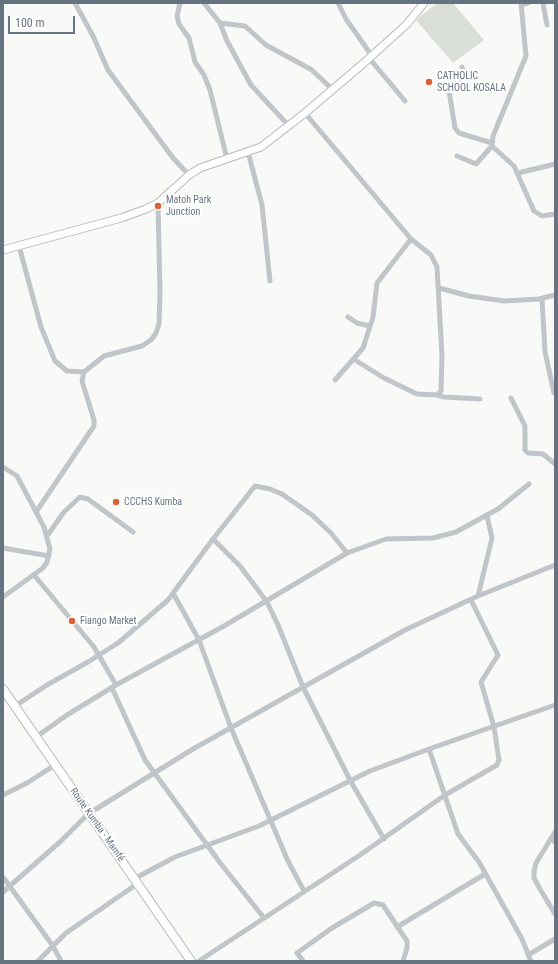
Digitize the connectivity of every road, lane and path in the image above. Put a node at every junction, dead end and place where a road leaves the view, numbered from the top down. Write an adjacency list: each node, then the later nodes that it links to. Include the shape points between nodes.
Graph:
1 (75, 3): 23 (street, via 91,30 108,70 173,158)
2 (180, 3): 20 (street, via 177,16 179,24 189,38 195,62 210,90)
3 (204, 3): 9 (street)
4 (338, 3): 11 (street)
5 (528, 3): 7 (street)
6 (543, 3): 10 (street)
7 (521, 4): 17 (street, via 526,56)
8 (421, 5): 11 (main road, via 407,24)
9 (220, 23): 13 (street, via 245,26 266,45 312,70); 16 (street, via 251,85)
10 (547, 25)
11 (370, 57): 13 (main road); 14 (street)
12 (462, 67): 17 (street, via 464,73 449,91 455,128 459,133)
13 (333, 90): 15 (main road)
14 (405, 101)
15 (305, 113): 16 (main road); 26 (street)
16 (289, 126): 18 (main road, via 261,147)
17 (492, 144): 19 (street, via 476,164); 22 (street)
18 (248, 152): 20 (main road); 29 (street, via 262,205)
19 (457, 156)
20 (227, 159): 23 (main road, via 209,164)
21 (555, 164): 22 (street)
22 (518, 173): 25 (street, via 534,211 542,216)
23 (189, 175): 24 (main road)
24 (158, 203): 27 (main road, via 121,218); 36 (street, via 160,292 159,324 156,333 142,346 104,356)
25 (555, 214)
26 (411, 239): 30 (street, via 431,255 437,268); 34 (street, via 377,283)
27 (18, 246): 28 (main road); 36 (street, via 41,328 55,361 67,371)
28 (3, 250)
29 (270, 280)
30 (439, 288): 32 (street, via 465,296 499,301); 39 (street, via 442,387)
31 (555, 295): 32 (street)
32 (542, 298): 38 (street, via 545,352)
33 (348, 317): 34 (street, via 357,323)
34 (370, 326): 35 (street, via 363,348)
35 (355, 360): 37 (street); 39 (street, via 411,392)
36 (84, 372): 45 (street, via 82,381 94,426)
37 (335, 380)
38 (554, 393)
39 (437, 395): 41 (street)
40 (512, 398): 42 (street, via 525,426 525,450 528,453 543,454)
41 (480, 399)
42 (555, 464)
43 (3, 467): 45 (street, via 17,476)
44 (529, 484): 46 (street)
45 (36, 512): 48 (street)
46 (487, 516): 51 (street, via 444,536 386,539); 56 (street, via 492,538)
47 (134, 532): 48 (street, via 88,499 80,497 64,512)
48 (47, 536): 52 (street, via 50,543)
49 (213, 538): 51 (street, via 252,488 258,485 282,494 312,515 327,528); 55 (street); 59 (street, via 240,566)
50 (3, 548): 52 (street)
51 (347, 554): 59 (street)
52 (49, 556): 54 (street, via 43,568)
53 (555, 565): 56 (street)
54 (34, 575): 57 (street); 61 (street, via 92,644)
55 (173, 593): 60 (street); 61 (street, via 118,643)
56 (478, 596): 58 (street)
57 (3, 597)
58 (471, 600): 63 (street, via 404,630); 67 (street, via 498,655 481,682)
59 (267, 602): 60 (street); 63 (street)
60 (199, 640): 62 (street); 68 (street)
61 (99, 656): 62 (street); 66 (street, via 46,684)
62 (114, 687): 69 (street); 72 (street, via 137,745)
63 (303, 687): 68 (street); 73 (street)
64 (3, 690): 66 (highway, Route Kumba - Mamfé)
65 (555, 704): 67 (street)
66 (15, 706): 69 (highway, Route Kumba - Mamfé)
67 (494, 727): 70 (street); 75 (street, via 498,763)
68 (231, 728): 72 (street); 77 (street)
69 (36, 737): 71 (highway, Route Kumba - Mamfé)
70 (429, 749): 73 (street); 75 (street)
71 (55, 765): 74 (street); 76 (highway, Route Kumba - Mamfé)
72 (155, 772): 76 (street); 82 (street)
73 (350, 780): 77 (street); 80 (street)
74 (3, 795)
75 (445, 795): 80 (street); 83 (street, via 458,834)
76 (88, 814): 85 (highway, Route Kumba - Mamfé); 86 (street)
77 (271, 820): 82 (street); 87 (street)
78 (555, 832): 79 (street)
79 (551, 838): 81 (street); 89 (street, via 536,863 534,878)
80 (384, 839): 87 (street)
81 (555, 842)
82 (208, 845): 85 (street, via 175,857); 90 (street)
83 (485, 874): 91 (street); 94 (street, via 522,939)
84 (3, 876): 86 (street)
85 (136, 881): 93 (street); 97 (highway, Route Kumba - Mamfé)
86 (10, 886): 88 (street); 93 (street)
87 (304, 891): 90 (street)
88 (3, 892)
89 (555, 914)
90 (264, 918): 98 (street)
91 (397, 926): 99 (street, via 383,905 374,903 297,953); 100 (street, via 407,941)
92 (555, 939): 94 (street)
93 (53, 946): 95 (street); 96 (street)
94 (529, 959)
95 (38, 961)
96 (61, 961)
97 (191, 961)
98 (199, 961)
99 (303, 961)
100 (402, 961)

